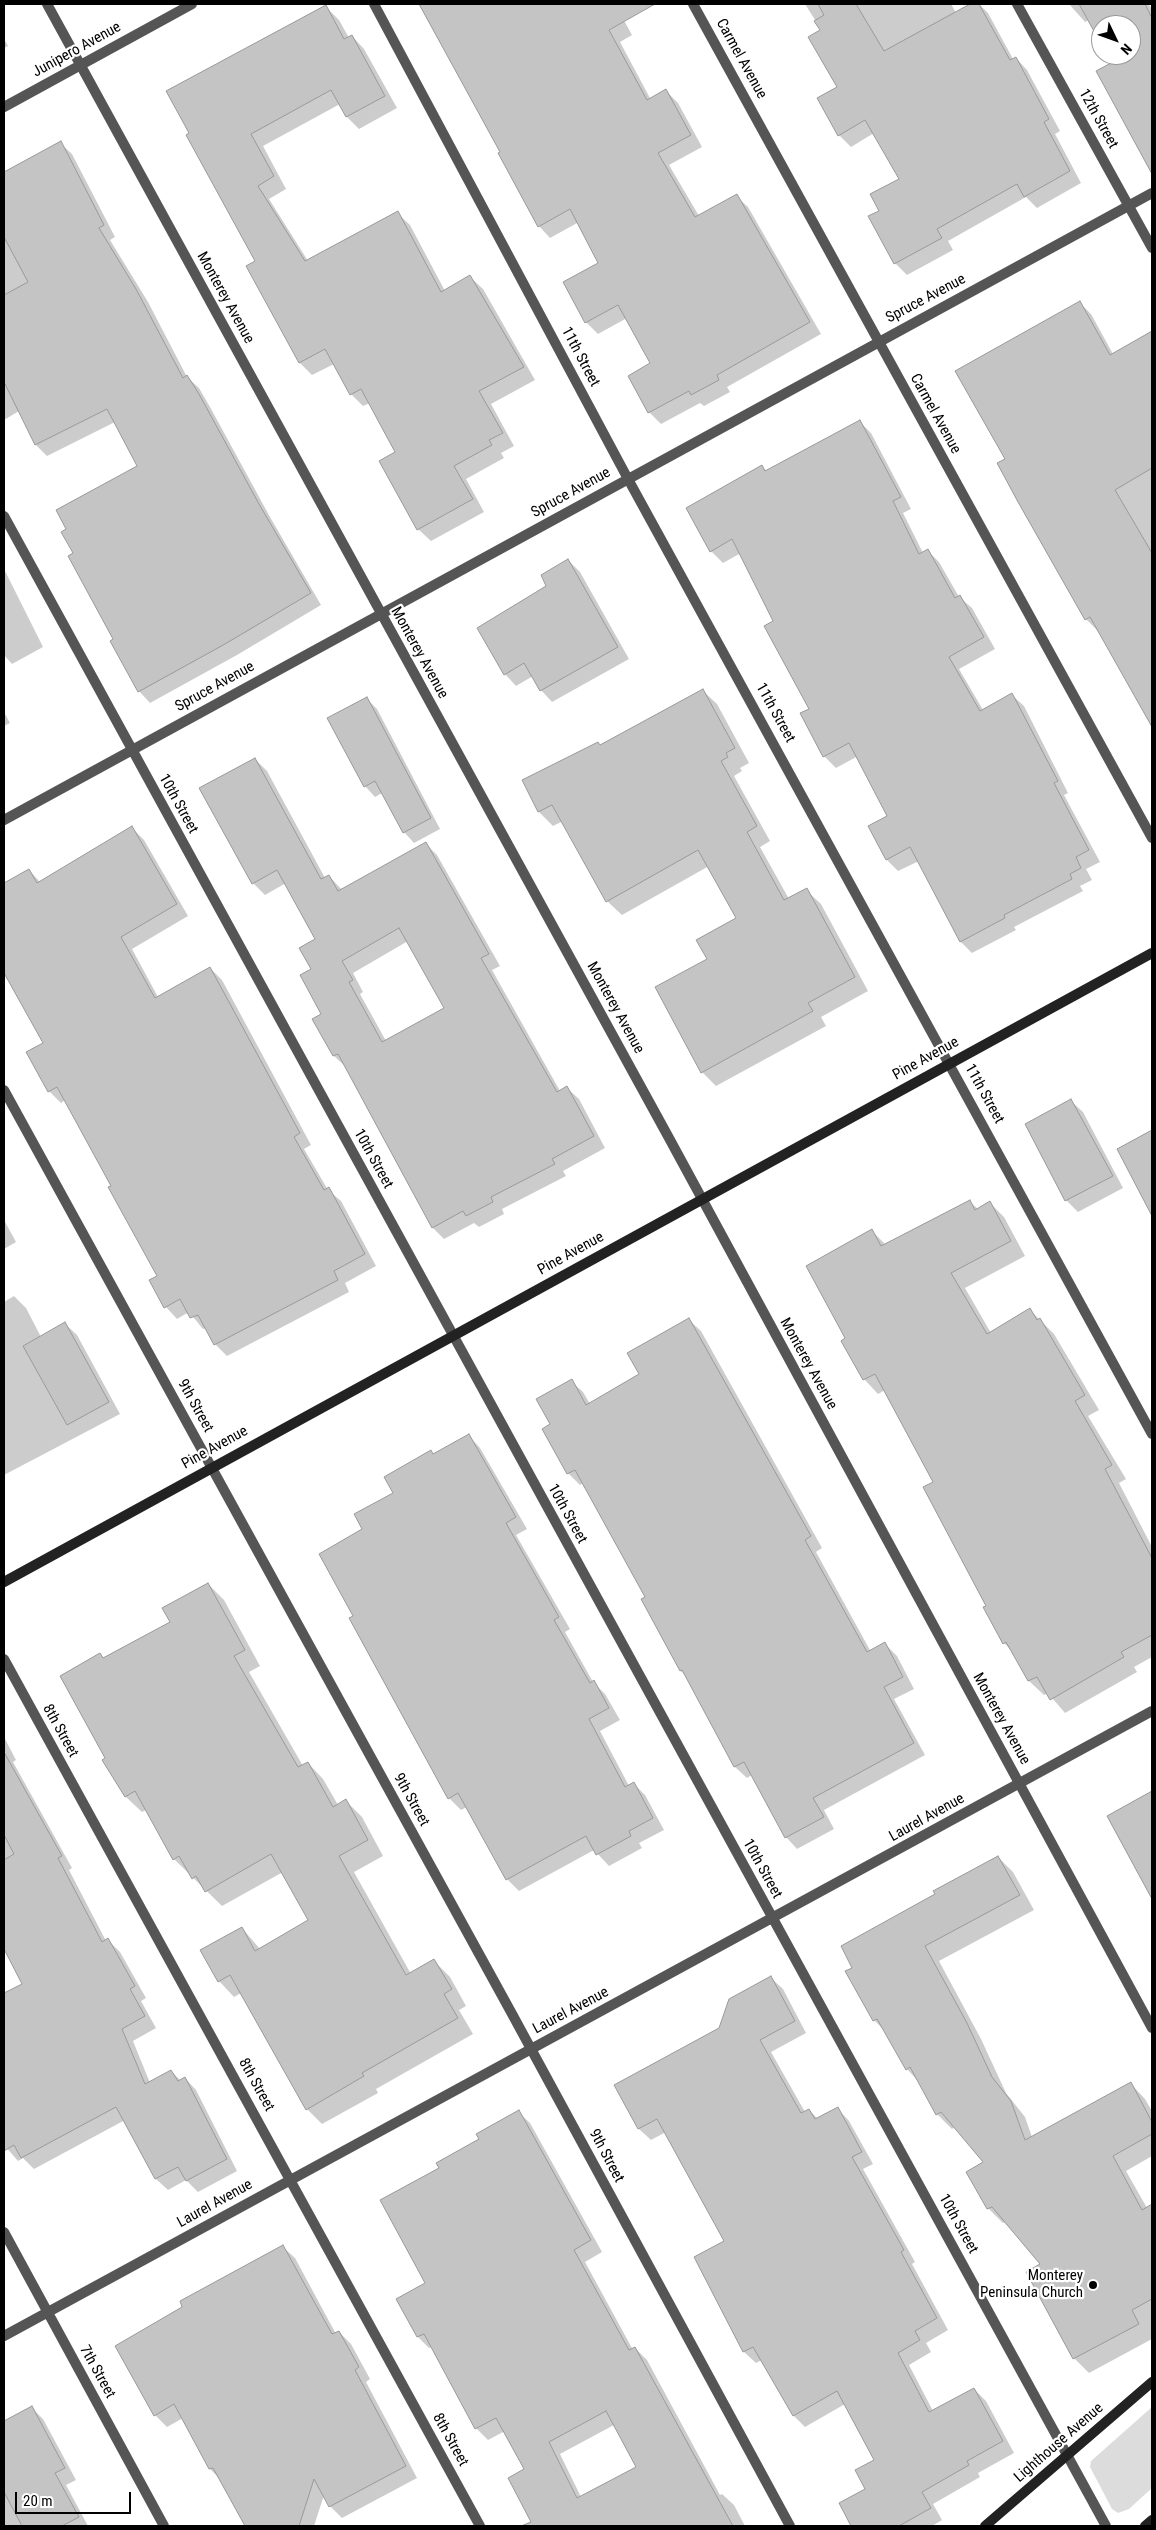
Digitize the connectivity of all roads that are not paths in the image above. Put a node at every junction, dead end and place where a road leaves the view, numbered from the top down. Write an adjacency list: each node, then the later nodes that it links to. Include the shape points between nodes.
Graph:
1 (47, 4): 6 (street, Monterey Avenue)
2 (192, 4): 6 (street, Junipero Avenue)
3 (374, 4): 12 (street, 11th Street)
4 (693, 4): 11 (street, Carmel Avenue)
5 (1017, 4): 9 (street, 12th Street)
6 (81, 66): 7 (street, Junipero Avenue); 14 (street, Monterey Avenue)
7 (4, 107)
8 (1152, 193): 9 (street, Spruce Avenue)
9 (1129, 206): 10 (street, 12th Street); 11 (street, Spruce Avenue)
10 (1152, 248)
11 (878, 342): 12 (street, Spruce Avenue); 17 (street, Carmel Avenue)
12 (628, 478): 14 (street, Spruce Avenue); 19 (street, 11th Street)
13 (4, 516): 15 (street, 10th Street)
14 (380, 614): 15 (street, Spruce Avenue); 21 (street, Monterey Avenue)
15 (132, 750): 16 (street, Spruce Avenue); 22 (street, 10th Street)
16 (4, 820)
17 (1152, 838)
18 (1152, 953): 19 (main road, Pine Avenue)
19 (950, 1062): 21 (main road, Pine Avenue); 23 (street, 11th Street)
20 (4, 1090): 24 (street, 9th Street)
21 (702, 1198): 22 (main road, Pine Avenue); 28 (street, Monterey Avenue)
22 (453, 1337): 24 (main road, Pine Avenue); 29 (street, 10th Street)
23 (1152, 1434)
24 (211, 1467): 25 (main road, Pine Avenue); 31 (street, 9th Street)
25 (4, 1582)
26 (4, 1660): 32 (street, 8th Street)
27 (1152, 1712): 28 (street, Laurel Avenue)
28 (1020, 1784): 29 (street, Laurel Avenue); 30 (street, Monterey Avenue)
29 (772, 1919): 31 (street, Laurel Avenue); 37 (street, 10th Street)
30 (1152, 2028)
31 (531, 2049): 32 (street, Laurel Avenue); 41 (street, 9th Street)
32 (291, 2179): 34 (street, Laurel Avenue); 40 (street, 8th Street)
33 (4, 2232): 34 (street, 7th Street)
34 (47, 2312): 35 (street, Laurel Avenue); 39 (street, 7th Street)
35 (4, 2336)
36 (1152, 2382): 37 (main road, Lighthouse Avenue)
37 (1069, 2456): 42 (main road, Lighthouse Avenue); 43 (street, 10th Street)
38 (1152, 2520): 44 (main road)
39 (164, 2526)
40 (480, 2526)
41 (790, 2526)
42 (985, 2526)
43 (1106, 2526)
44 (1145, 2526)

